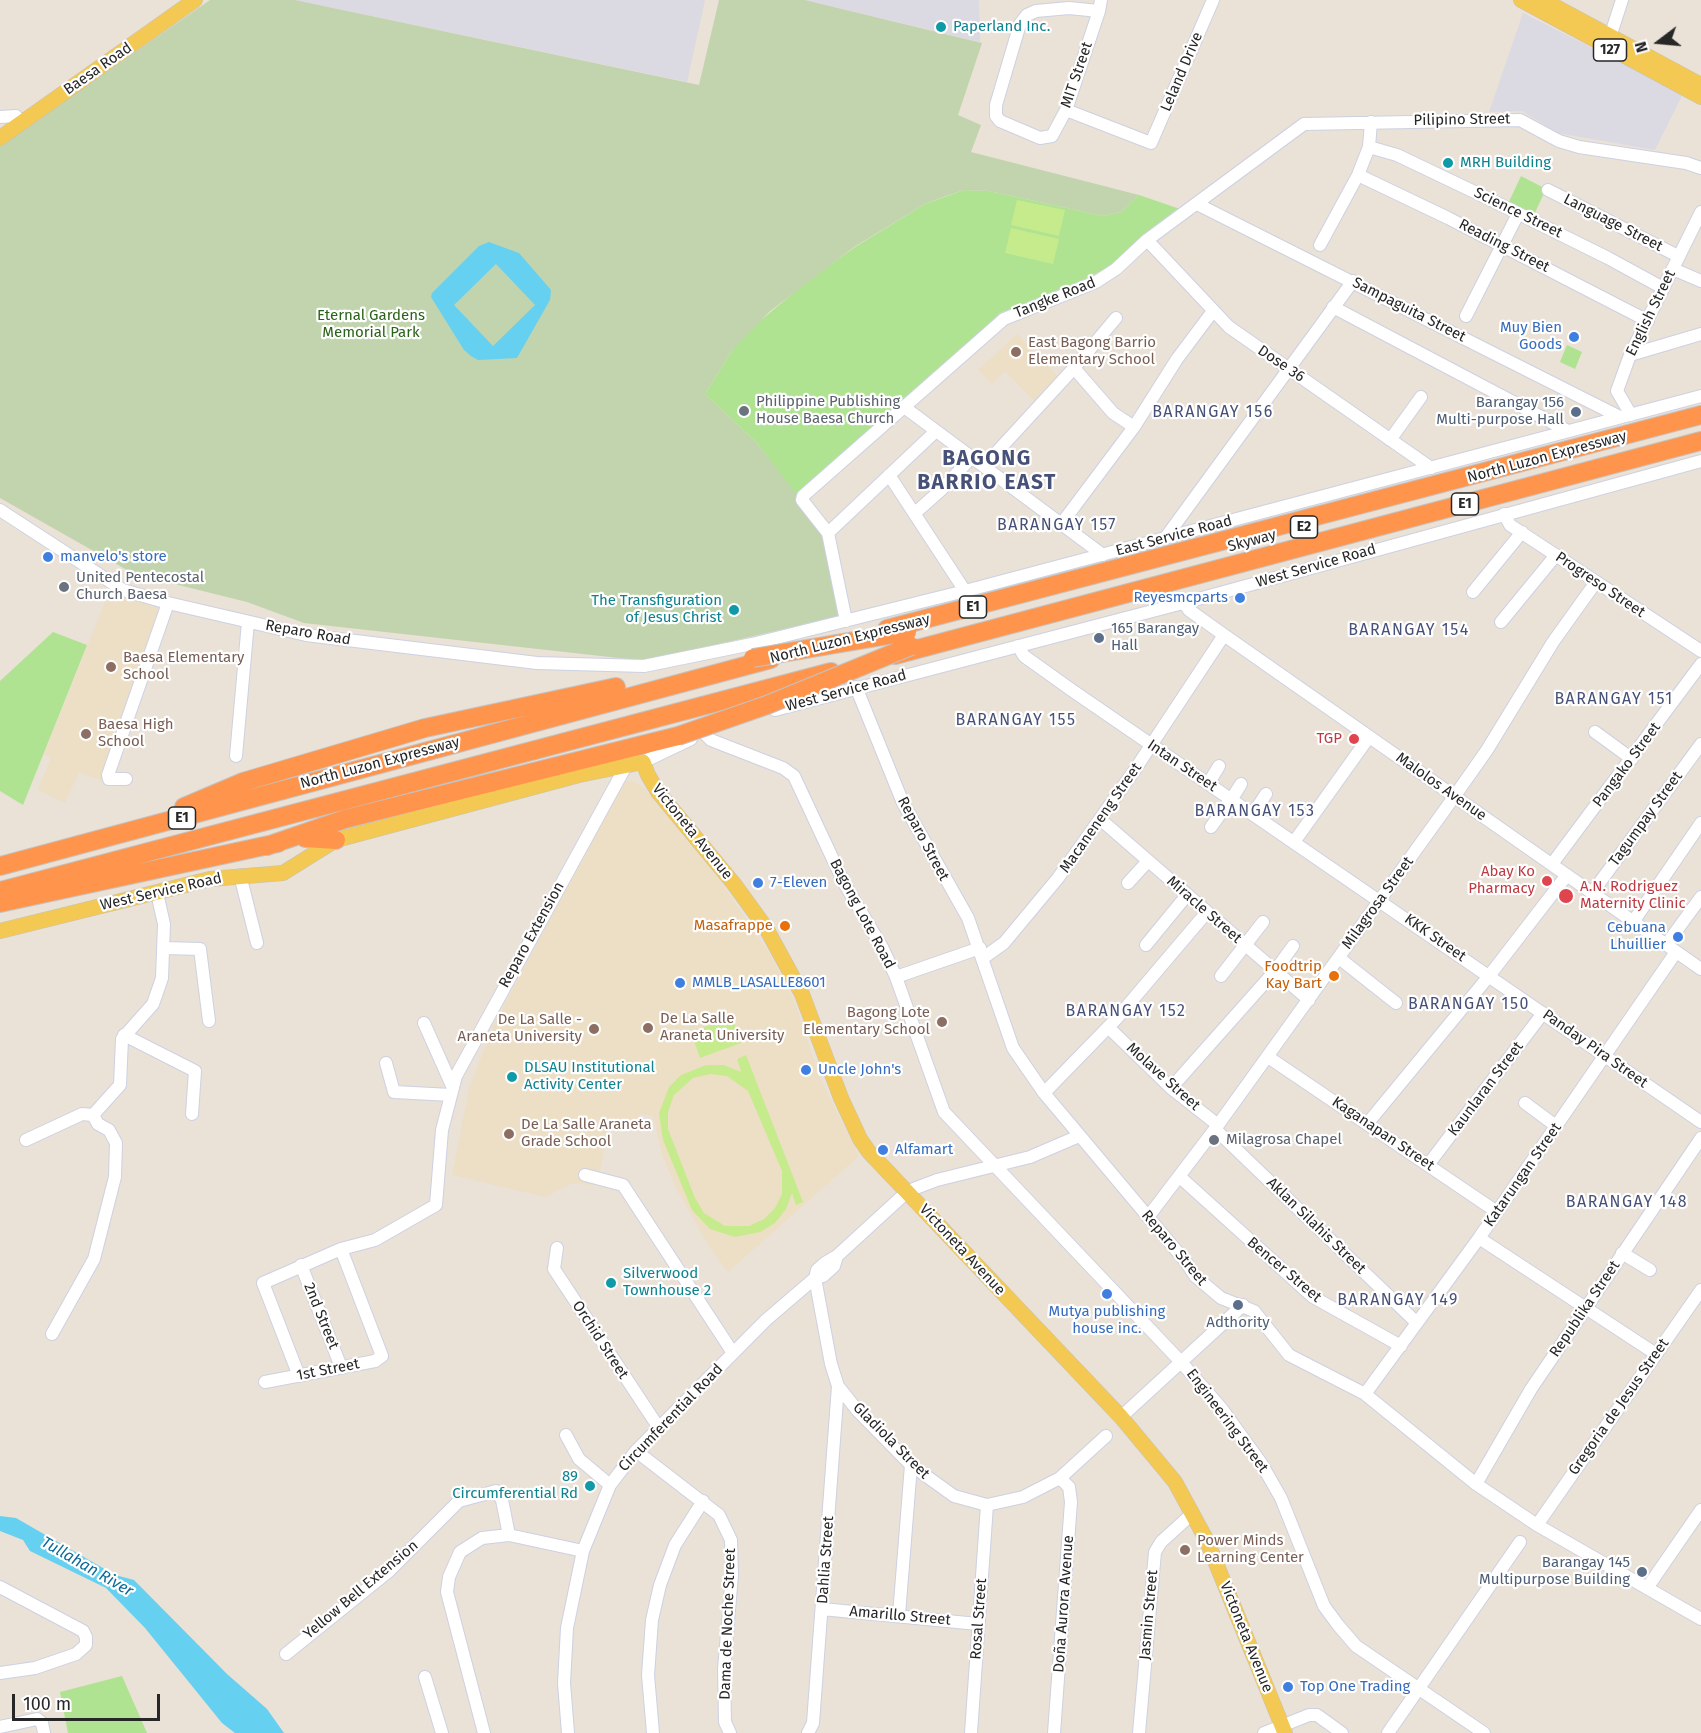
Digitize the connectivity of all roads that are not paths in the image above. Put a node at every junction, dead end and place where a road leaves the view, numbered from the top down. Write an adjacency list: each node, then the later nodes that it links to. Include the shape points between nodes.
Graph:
1 (195, 0): 14 (main road, Baesa Road)
2 (1213, 0): 10 (street, Leland Drive, via 1151,143)
3 (1521, 0): 9 (main road, 127)
4 (1543, 0): 7 (main road, 127)
5 (1622, 0): 7 (street)
6 (1100, 5): 10 (street, MIT Street); 10 (street, MIT Street, via 1027,15 1020,24 996,116 999,121 1040,138 1052,136)
7 (1610, 37): 8 (main road, 127)
8 (1701, 85)
9 (1701, 97)
10 (1066, 110)
11 (0, 117): 14 (street, via 16,116)
12 (1322, 122): 13 (street, Pilipino Street); 20 (street, Tangke Road, via 1297,128)
13 (1371, 122): 16 (street); 17 (street, Pilipino Street, via 1520,120 1579,147)
14 (21, 123): 15 (main road, Baesa Road)
15 (0, 138)
16 (1369, 147): 18 (street); 22 (street, Science Street, via 1397,155)
17 (1701, 168)
18 (1358, 175): 24 (street); 25 (street, Reading Street)
19 (1548, 190): 26 (street, Language Street)
20 (1197, 204): 23 (street, Tangke Road); 29 (street, Sampaguita Street)
21 (1701, 212): 26 (street, English Street)
22 (1518, 214): 25 (street); 30 (street, Science Street)
23 (1147, 240): 32 (street, Dose 36); 42 (street, Tangke Road, via 1096,282 1004,319)
24 (1320, 245)
25 (1503, 246): 33 (street); 35 (street, Reading Street)
26 (1678, 256): 27 (street, English Street)
27 (1673, 269): 28 (street); 30 (street, English Street)
28 (1701, 280)
29 (1353, 281): 31 (street); 43 (street, Sampaguita Street)
30 (1663, 288): 35 (street, English Street)
31 (1334, 307): 39 (street); 47 (street)
32 (1213, 311): 39 (street, Dose 36, via 1244,339); 45 (street)
33 (1466, 316)
34 (1116, 318): 38 (street)
35 (1648, 321): 37 (street, English Street)
36 (1701, 334): 37 (street)
37 (1630, 355): 43 (street, English Street, via 1617,391)
38 (1074, 369): 45 (street, via 1113,413); 53 (street)
39 (1289, 369): 49 (street, Dose 36); 62 (street)
40 (1701, 396): 43 (street, East Service Road)
41 (1421, 397): 49 (street)
42 (904, 407): 46 (street); 61 (street, Tangke Road, via 803,496 802,500)
43 (1626, 416): 47 (street, East Service Road)
44 (1701, 418): 74 (highway, Skyway / E2); 100 (highway, North Luzon Expressway / E1, via 626,696)
45 (1134, 428): 59 (street)
46 (936, 431): 51 (street); 55 (street)
47 (1568, 431): 54 (street, East Service Road)
48 (1701, 436): 74 (highway, Skyway / E2)
49 (1390, 440): 54 (street, Dose 36)
50 (1701, 441): 110 (highway, North Luzon Expressway / E1)
51 (972, 457): 53 (street); 57 (street)
52 (1701, 461): 58 (street, West Service Road)
53 (984, 466): 59 (street)
54 (1431, 468): 62 (street, East Service Road)
55 (889, 475): 57 (street); 61 (street)
56 (0, 510): 68 (street, Reparo Road, via 123,590)
57 (915, 513): 66 (street)
58 (1504, 514): 60 (street, Progreso Street); 69 (street, West Service Road)
59 (1062, 523): 63 (street)
60 (1522, 532): 64 (street, Progreso Street); 67 (street)
61 (828, 533): 70 (street)
62 (1166, 537): 63 (street, East Service Road)
63 (1103, 555): 66 (street, East Service Road)
64 (1556, 555): 65 (street, Progreso Street); 72 (street)
65 (1596, 582): 76 (street, Progreso Street); 94 (street, Milagrosa Street)
66 (964, 591): 70 (street, East Service Road)
67 (1473, 592)
68 (168, 603): 71 (street, Reparo Road); 90 (street, via 108,775 109,779)
69 (1184, 603): 73 (street, Malolos Avenue); 75 (street, West Service Road)
70 (846, 621): 78 (street, East Service Road)
71 (248, 622): 78 (street, Reparo Road, via 306,635 537,663); 85 (street)
72 (1501, 622)
73 (1224, 635): 82 (street, Malolos Avenue); 84 (street, Macaneneng Street)
74 (909, 639): 100 (highway, bridge, via 753,658 425,728 243,782); 103 (highway, bridge, via 767,705 678,736 345,819)
75 (1018, 646): 79 (street, West Service Road); 84 (street, Intan Street, via 1024,656)
76 (1701, 651)
77 (1701, 664): 86 (street, Pangako Street)
78 (644, 666)
79 (856, 687): 81 (street, West Service Road); 127 (street, Reparo Street, via 903,803 968,918)
80 (1595, 732): 86 (street)
81 (705, 734): 87 (street, West Service Road); 133 (street, Bagong Lote Road, via 794,776 844,883)
82 (1369, 737): 94 (street, Malolos Avenue); 102 (street)
83 (1701, 744): 112 (street, Tagumpay Street)
84 (1151, 745): 91 (street, Intan Street); 97 (street, Macaneneng Street)
85 (236, 756)
86 (1632, 759): 105 (street, Pangako Street)
87 (643, 762): 88 (main road, West Service Road); 161 (main road, Victoneta Avenue, via 658,792 735,884 766,928 802,994 860,1139)
88 (627, 764): 101 (main road, West Service Road); 145 (street, Reparo Extension, via 472,1043)
89 (1219, 766): 91 (street)
90 (126, 779)
91 (1208, 784): 95 (street, Intan Street)
92 (1241, 784): 95 (street)
93 (1266, 794): 96 (street)
94 (1454, 797): 105 (street, Malolos Avenue); 115 (street, Milagrosa Street)
95 (1231, 800): 96 (street, Intan Street); 99 (street)
96 (1253, 814): 102 (street, Intan Street)
97 (1100, 819): 104 (street, Miracle Street); 127 (street, Macaneneng Street, via 1028,918 1004,943)
98 (1701, 823): 119 (street)
99 (1211, 827)
100 (119, 835): 106 (highway, North Luzon Expressway / E1)
101 (336, 840): 103 (highway, via 317,837); 107 (main road, West Service Road, via 283,873)
102 (1294, 842): 115 (street, Intan Street)
103 (267, 846): 116 (highway)
104 (1148, 861): 109 (street); 113 (street, Miracle Street)
105 (1552, 864): 108 (street, Malolos Avenue)
106 (0, 866)
107 (240, 875): 111 (main road, West Service Road); 121 (street)
108 (1567, 875): 112 (street, Malolos Avenue); 132 (street)
109 (1128, 883)
110 (0, 891)
111 (158, 893): 120 (main road, West Service Road); 125 (street)
112 (1592, 893): 119 (street, Malolos Avenue)
113 (1187, 895): 117 (street, Miracle Street); 122 (street)
114 (1701, 897): 126 (street, Katarungan Street)
115 (1380, 901): 128 (street, Milagrosa Street); 132 (street, KKK Street)
116 (0, 903)
117 (1207, 912): 123 (street, Miracle Street); 139 (street)
118 (1263, 922): 123 (street)
119 (1633, 922): 126 (street, Malolos Avenue)
120 (0, 931)
121 (257, 943)
122 (1146, 945)
123 (1244, 945): 130 (street, Miracle Street); 131 (street)
124 (1293, 946): 130 (street)
125 (164, 948): 137 (street, via 200,949); 140 (street, via 162,978 153,1004)
126 (1671, 948): 129 (street, Malolos Avenue); 141 (street, Katarungan Street)
127 (982, 953): 133 (street, Macaneneng Street); 146 (street, Reparo Street, via 1013,1048)
128 (1339, 958): 134 (street, Milagrosa Street); 135 (street)
129 (1701, 969)
130 (1275, 971): 134 (street, Miracle Street); 144 (street)
131 (1221, 976)
132 (1489, 976): 136 (street, Panday Pira Street); 151 (street)
133 (896, 977): 158 (street, Bagong Lote Road, via 940,1105)
134 (1309, 1000): 142 (street, Milagrosa Street)
135 (1396, 1003)
136 (1543, 1013): 141 (street, Panday Pira Street); 157 (street, Kaunlaran Street)
137 (209, 1021)
138 (424, 1023): 145 (street)
139 (1108, 1027): 144 (street, Molave Street); 146 (street)
140 (124, 1035): 148 (street, via 195,1071); 149 (street, via 120,1085)
141 (1605, 1056): 150 (street, Panday Pira Street); 152 (street, Katarungan Street)
142 (1268, 1057): 151 (street, Kaganapan Street); 153 (street, Milagrosa Street)
143 (386, 1063): 145 (street, via 394,1092)
144 (1172, 1088): 153 (street, Molave Street)
145 (452, 1092): 166 (street, Reparo Extension, via 442,1130 436,1205 375,1239)
146 (1044, 1093): 154 (street, Reparo Street)
147 (1525, 1103): 152 (street)
148 (192, 1114)
149 (93, 1115): 156 (street, via 82,1114); 176 (street, via 116,1143 115,1177 94,1259)
150 (1701, 1122)
151 (1367, 1124): 157 (street, Kaganapan Street)
152 (1556, 1126): 162 (street, Katarungan Street)
153 (1217, 1127): 160 (street, Milagrosa Street); 175 (street, Aklan Silahis Street)
154 (1079, 1136): 158 (street, Circumferential Road, via 1030,1157); 163 (street, Reparo Street)
155 (1701, 1138): 167 (street, Republika Street)
156 (26, 1140)
157 (1428, 1165): 162 (street, Kaganapan Street)
158 (995, 1166): 161 (street, Circumferential Road); 180 (street, Engineering Street)
159 (585, 1175): 178 (street, via 622,1185)
160 (1180, 1177): 163 (street, Milagrosa Street); 177 (street, Bencer Street, via 1313,1297)
161 (908, 1191): 170 (street, Circumferential Road, via 837,1256 834,1266); 186 (main road, Victoneta Avenue)
162 (1497, 1212): 164 (street, Katarungan Street)
163 (1148, 1217): 174 (street, Reparo Street, via 1207,1288)
164 (1479, 1238): 172 (street); 175 (street, Katarungan Street)
165 (557, 1248): 187 (street, Orchid Street, via 554,1269)
166 (342, 1249): 168 (street, Reparo Extension); 181 (street, 1st Street, via 382,1356 375,1361)
167 (1622, 1253): 169 (street); 172 (street, Republika Street)
168 (301, 1264): 181 (street, 2nd Street); 182 (street, Reparo Extension, via 263,1283)
169 (1650, 1270)
170 (815, 1278): 178 (street, Circumferential Road); 184 (street, Gladiola Street)
171 (1701, 1290): 173 (street, Gregoria de Jesus Street)
172 (1585, 1308): 179 (street); 193 (street, Republika Street, via 1531,1389)
173 (1696, 1308): 179 (street, Gregoria de Jesus Street)
174 (1239, 1309): 180 (street); 185 (street, Reparo Street, via 1262,1320 1289,1355)
175 (1417, 1323): 177 (street, Katarungan Street)
176 (52, 1334)
177 (1401, 1346): 185 (street, Katarungan Street)
178 (733, 1353): 187 (street, Circumferential Road)
179 (1656, 1354): 199 (street, Gregoria de Jesus Street)
180 (1181, 1362): 186 (street); 212 (street, Engineering Street, via 1261,1462 1281,1498 1324,1606 1356,1646)
181 (341, 1367): 182 (street, 1st Street)
182 (299, 1376): 183 (street, 1st Street)
183 (265, 1382)
184 (838, 1386): 191 (street, Gladiola Street); 205 (street, Dahlia Street)
185 (1365, 1394): 193 (street, Reparo Street)
186 (1121, 1417): 198 (main road, Victoneta Avenue, via 1168,1473)
187 (659, 1428): 190 (street, Circumferential Road)
188 (566, 1435): 194 (street, via 579,1460)
189 (1106, 1436): 192 (street, Gladiola Street)
190 (636, 1451): 194 (street, Circumferential Road); 195 (street, Dama de Noche Street)
191 (911, 1465): 196 (street, Gladiola Street, via 954,1496); 206 (street)
192 (1060, 1478): 196 (street, Gladiola Street, via 1023,1497); 223 (street, Doña Aurora Avenue, via 1068,1487 1071,1502)
193 (1476, 1484): 199 (street, Reparo Street)
194 (610, 1485): 202 (street, Circumferential Road)
195 (703, 1501): 219 (street, via 675,1545 652,1620 648,1676); 220 (street, Dama de Noche Street, via 727,1527 732,1548 724,1669 725,1722)
196 (987, 1505): 208 (street, Rosal Street)
197 (1701, 1510): 204 (street)
198 (1193, 1513): 214 (main road, Victoneta Avenue); 224 (street, Jasmin Street, via 1155,1552)
199 (1537, 1525): 204 (street, Reparo Street)
200 (509, 1535): 202 (street); 209 (street, Yellow Bell Extension, via 502,1500 496,1491 459,1501 389,1571); 217 (street, via 482,1538 466,1546 449,1577 449,1605)
201 (1520, 1542): 212 (street)
202 (583, 1551): 218 (street, Circumferential Road, via 567,1628)
203 (0, 1587): 210 (street, via 83,1631 86,1645 76,1654 35,1668)
204 (1647, 1588): 207 (street, Reparo Street)
205 (822, 1609): 206 (street, Amarillo Street); 221 (street, Dahlia Street, via 813,1723)
206 (899, 1615): 208 (street, Amarillo Street)
207 (1701, 1619)
208 (978, 1623): 222 (street, Rosal Street)
209 (286, 1654)
210 (0, 1673)
211 (425, 1677): 216 (street)
212 (1419, 1689): 227 (street); 228 (street, Engineering Street)
213 (6, 1729): 215 (street, via 37,1719 42,1722)
214 (1283, 1729): 225 (street); 226 (street, via 1309,1715)
215 (44, 1733)
216 (441, 1733)
217 (484, 1733)
218 (568, 1733)
219 (652, 1733)
220 (730, 1733)
221 (808, 1733)
222 (971, 1733)
223 (1054, 1733)
224 (1139, 1733)
225 (1264, 1733)
226 (1342, 1733)
227 (1388, 1733)
228 (1484, 1733)

